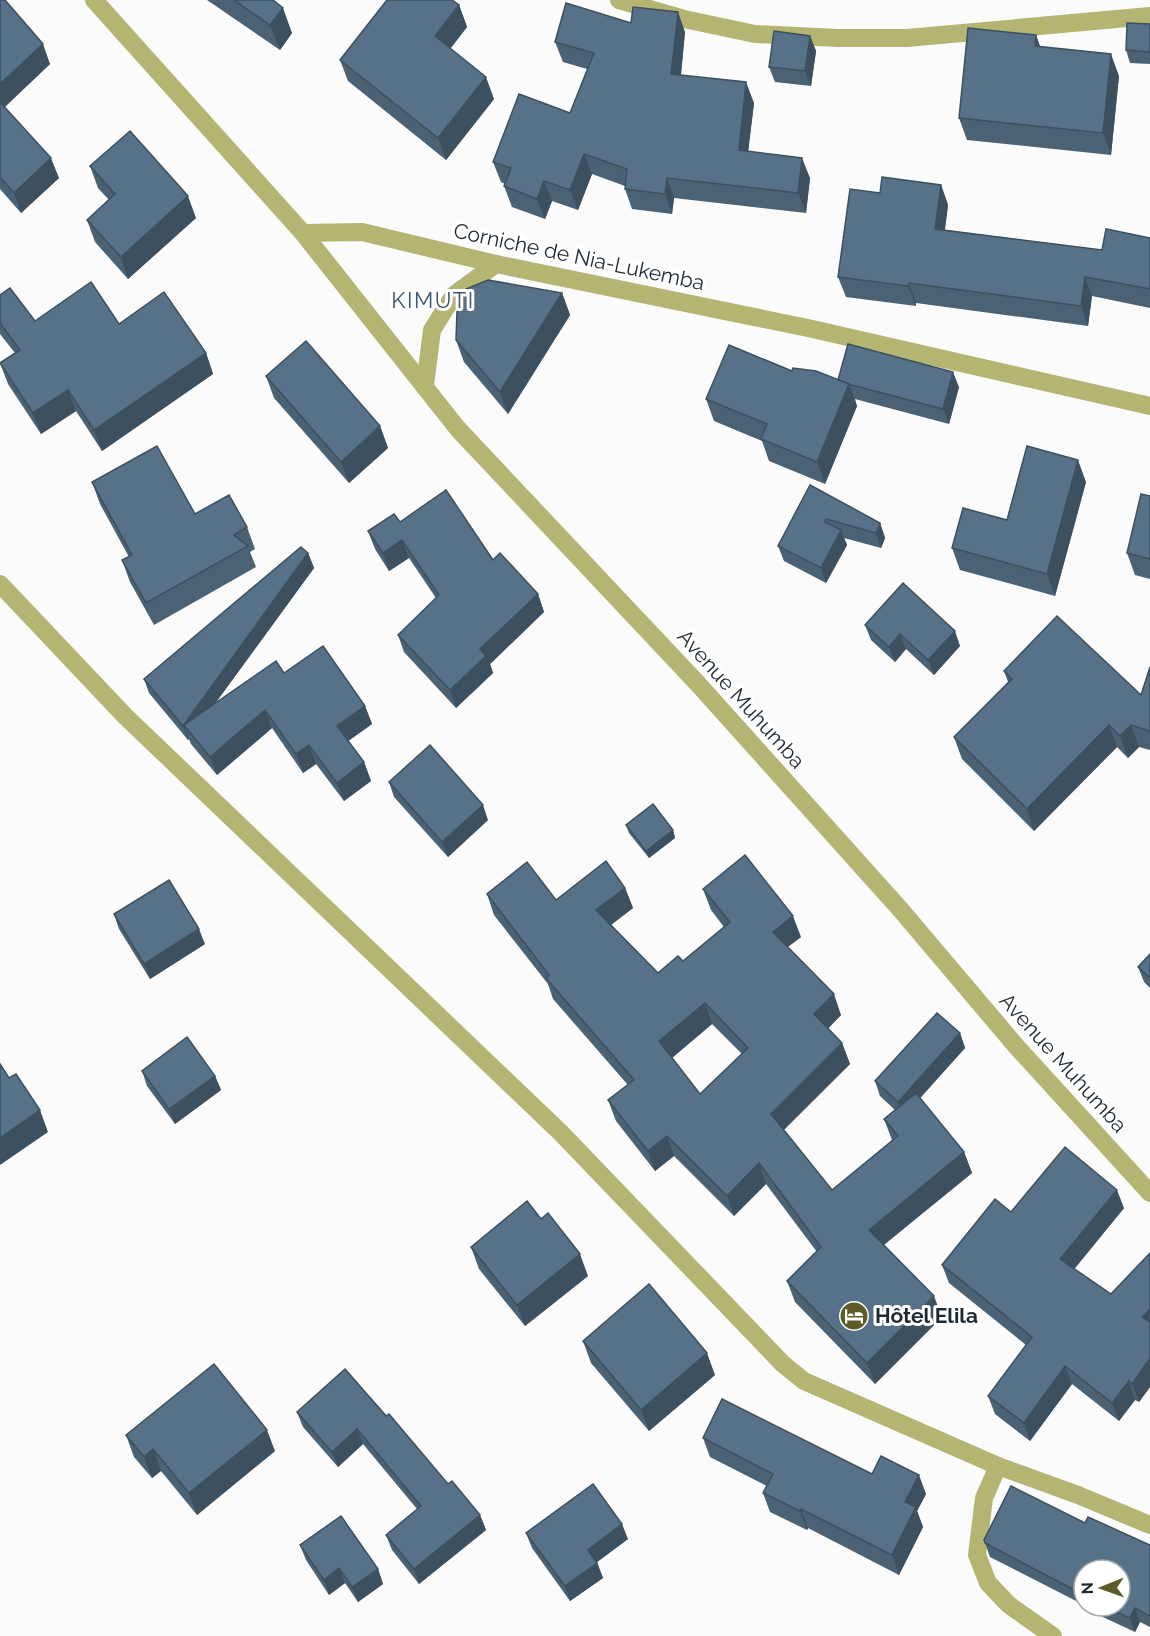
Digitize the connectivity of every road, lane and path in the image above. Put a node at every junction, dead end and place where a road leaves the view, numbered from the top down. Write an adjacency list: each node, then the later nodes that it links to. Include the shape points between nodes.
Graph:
1 (94, 0): 4 (street)
2 (619, 0): 3 (street, via 755,34 838,38 907,38)
3 (1150, 16)
4 (303, 233): 5 (street, Corniche de Nia-Lukemba, via 362,232); 6 (street, Avenue Muhumba)
5 (496, 264): 6 (street, via 454,295 432,330); 7 (street, Corniche de Nia-Lukemba, via 808,328)
6 (425, 385): 9 (street, Avenue Muhumba, via 458,429 699,685)
7 (1150, 406)
8 (0, 584): 10 (street, via 125,716 561,1133 783,1364 804,1381)
9 (1150, 1193)
10 (998, 1466): 11 (street); 12 (street, via 984,1498 977,1555 988,1583 1009,1605)
11 (1150, 1525)
12 (1053, 1636)

